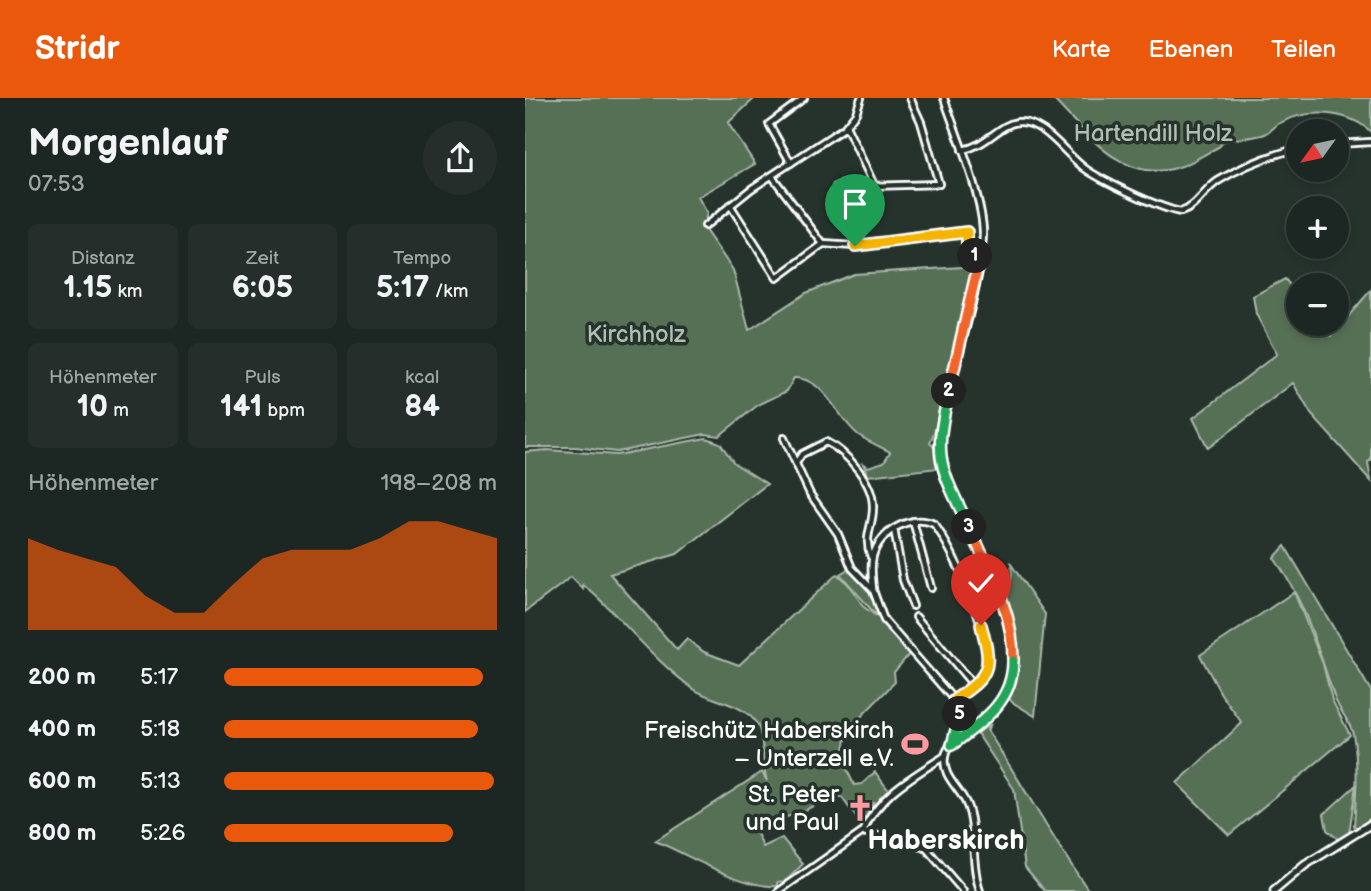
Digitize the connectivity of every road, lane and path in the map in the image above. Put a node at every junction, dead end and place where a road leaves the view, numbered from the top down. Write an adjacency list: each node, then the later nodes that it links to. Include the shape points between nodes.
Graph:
1 (804, 98): 10 (street, via 769,124)
2 (862, 98): 5 (street)
3 (910, 98): 13 (street, via 939,184)
4 (944, 98): 8 (street)
5 (846, 126): 10 (street); 13 (street)
6 (1371, 142): 7 (street)
7 (1349, 143)
8 (962, 150): 9 (street, via 980,146 1006,126 1029,123 1089,172 1181,212 1218,181); 17 (street, via 982,220)
9 (1286, 151)
10 (791, 163): 11 (street)
11 (772, 176): 14 (street); 16 (street)
12 (836, 187): 13 (street)
13 (876, 187)
14 (730, 205): 15 (street); 16 (street, via 777,278)
15 (705, 226)
16 (823, 244): 17 (street, via 855,246 967,232 967,253)
17 (980, 257): 29 (street, via 939,452 946,478 1003,602 1012,632 1013,671 996,709)
18 (784, 438): 19 (street)
19 (796, 463): 22 (street, via 802,454 825,442 863,477 873,506 866,534); 24 (street, via 810,494 838,534 852,568)
20 (913, 521): 21 (street); 23 (street); 27 (street, via 936,526 973,601 987,654 985,674)
21 (894, 529): 22 (street, via 877,545); 25 (street)
22 (872, 558): 24 (street)
23 (931, 588)
24 (873, 590): 28 (street, via 886,623)
25 (913, 606)
26 (916, 617): 27 (street)
27 (975, 686): 28 (street)
28 (954, 700): 29 (street, via 960,720)
29 (952, 745): 30 (street)
30 (945, 756): 32 (street, via 893,790 877,805); 35 (street, via 950,780 969,812)
31 (1371, 824): 36 (main road, via 1305,865)
32 (863, 832): 33 (street); 34 (street, via 926,848)
33 (779, 891)
34 (963, 891)
35 (979, 891)
36 (1274, 891)

